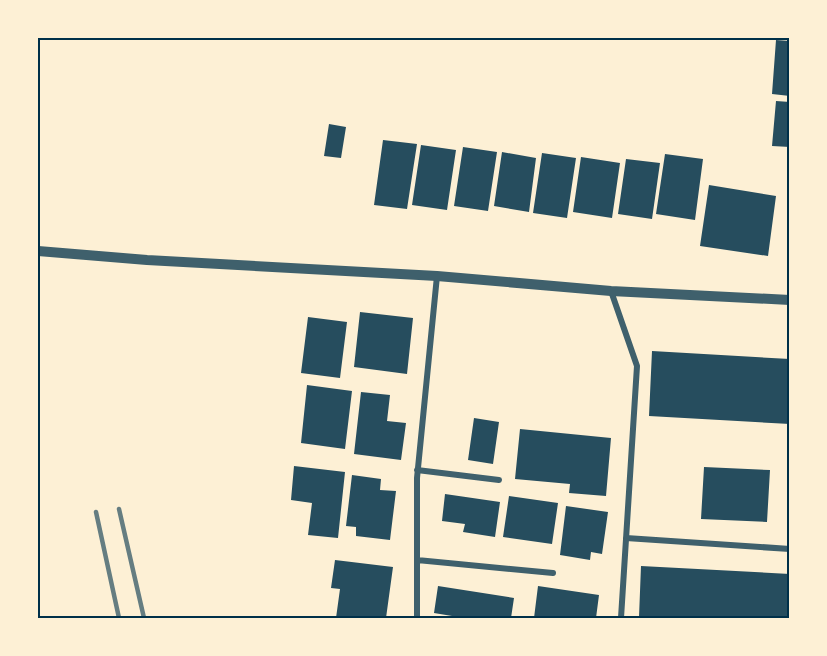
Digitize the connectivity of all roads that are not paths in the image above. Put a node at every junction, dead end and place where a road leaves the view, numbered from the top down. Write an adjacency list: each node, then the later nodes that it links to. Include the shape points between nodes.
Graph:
1 (38, 251): 2 (street)
2 (437, 276): 3 (street); 5 (street)
3 (611, 291): 4 (street); 7 (street, via 637,366)
4 (789, 300)
5 (417, 470): 6 (street); 9 (street)
6 (500, 480)
7 (626, 538): 8 (street); 12 (street)
8 (789, 549)
9 (417, 560): 10 (street); 11 (street)
10 (553, 573)
11 (417, 618)
12 (621, 618)

